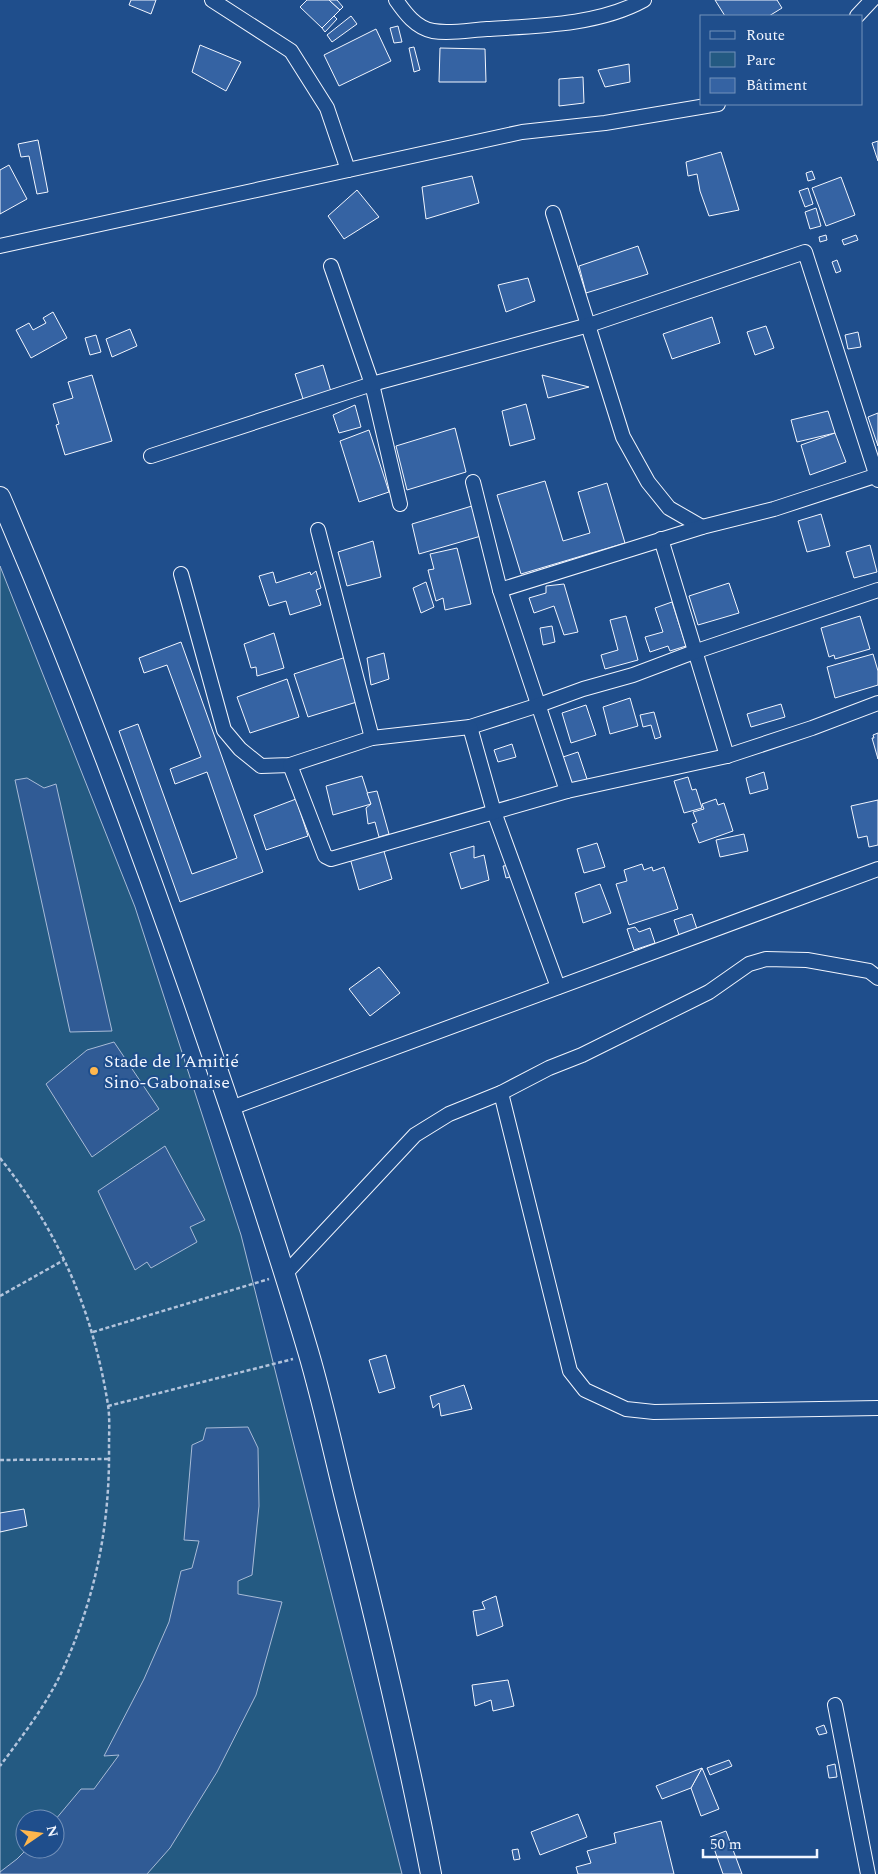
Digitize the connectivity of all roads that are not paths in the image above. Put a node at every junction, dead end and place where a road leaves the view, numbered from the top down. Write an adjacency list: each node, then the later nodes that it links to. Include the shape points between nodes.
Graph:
1 (212, 0): 7 (street, via 290,51 327,108)
2 (396, 0): 3 (street, via 415,23 432,31 559,25 605,15)
3 (644, 0)
4 (872, 0): 5 (street)
5 (858, 15)
6 (712, 105): 7 (street, via 605,123 522,132)
7 (348, 170): 9 (street)
8 (553, 213): 11 (street)
9 (0, 246)
10 (330, 266): 12 (street)
11 (589, 325): 12 (street); 14 (street, via 805,252); 18 (street, via 623,437 648,482 669,508)
12 (372, 384): 13 (street); 17 (street)
13 (151, 456)
14 (878, 477): 18 (street)
15 (473, 482): 22 (street)
16 (0, 497): 37 (main road, via 139,845)
17 (400, 504)
18 (702, 527): 20 (street)
19 (318, 530): 28 (street)
20 (661, 539): 22 (street); 24 (street)
21 (181, 574): 30 (street, via 224,730 261,766)
22 (500, 590): 26 (street)
23 (878, 590): 24 (street)
24 (694, 652): 26 (street); 29 (street)
25 (878, 703): 29 (street)
26 (539, 705): 27 (street); 31 (street)
27 (470, 726): 28 (street); 32 (street)
28 (372, 738): 30 (street)
29 (727, 756): 31 (street)
30 (290, 765): 32 (street, via 325,856 332,859)
31 (567, 791): 32 (street)
32 (494, 812): 35 (street)
33 (878, 869): 35 (street)
34 (878, 978): 36 (street, via 869,971 806,960 766,959 749,964 709,992)
35 (558, 987): 37 (street)
36 (501, 1093): 38 (street, via 449,1114 414,1135); 39 (street, via 570,1371 585,1390 626,1409 654,1412)
37 (231, 1108): 38 (main road)
38 (285, 1274): 41 (main road, via 375,1614)
39 (878, 1408)
40 (835, 1705): 42 (street)
41 (431, 1874)
42 (868, 1874)

